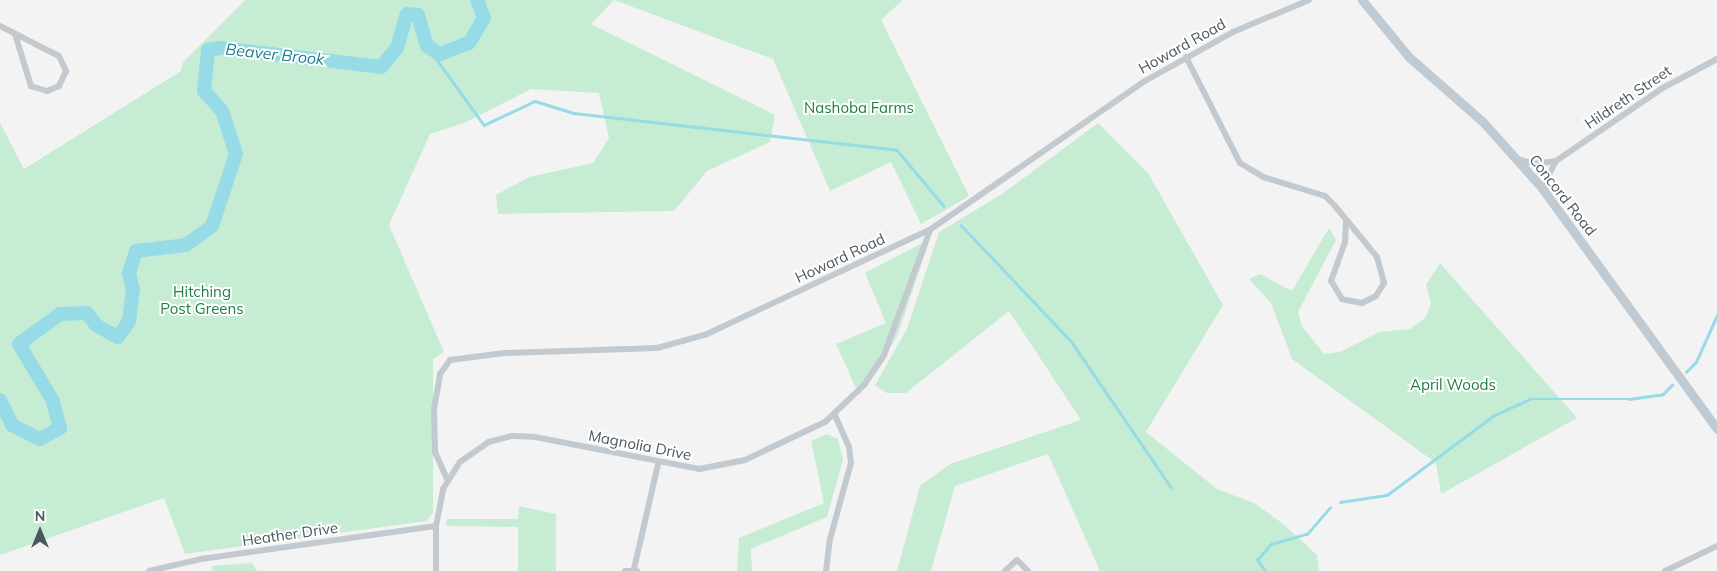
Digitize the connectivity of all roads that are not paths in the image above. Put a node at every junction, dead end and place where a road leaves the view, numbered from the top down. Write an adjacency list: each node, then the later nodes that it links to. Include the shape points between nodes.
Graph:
1 (1309, 0): 5 (street, Howard Road)
2 (1362, 0): 7 (main road, Concord Road, via 1435,83)
3 (0, 26): 4 (street)
4 (15, 34): 4 (street, via 31,86 47,91 59,86 65,75 62,59)
5 (1186, 57): 10 (street, via 1240,163 1263,177 1320,193); 11 (street, Howard Road, via 1118,98 1022,170)
6 (1717, 59): 8 (street, Hildreth Street, via 1661,89)
7 (1518, 159): 8 (street, Hildreth Street, via 1534,164); 9 (main road, Concord Road)
8 (1556, 161): 9 (street, Hildreth Street)
9 (1542, 188): 13 (main road, Concord Road)
10 (1346, 220): 10 (street, via 1345,242 1331,281 1342,299 1362,303 1379,293 1384,273)
11 (931, 229): 12 (street, Magnolia Drive, via 891,342 864,385); 15 (street, Howard Road, via 680,344 450,360 440,374 434,409 435,452)
12 (835, 415): 14 (street, Magnolia Drive, via 731,464 699,469); 23 (street, via 849,447 851,463 830,539)
13 (1717, 429)
14 (658, 464): 15 (street, Magnolia Drive, via 546,439 511,436 477,448); 19 (street)
15 (446, 479): 16 (street)
16 (436, 526): 18 (street, Heather Drive); 21 (street)
17 (1717, 546): 26 (street)
18 (160, 570): 20 (street, Heather Drive)
19 (636, 570): 22 (street)
20 (148, 571)
21 (436, 571)
22 (625, 571)
23 (826, 571)
24 (1005, 571): 25 (street, via 1017,560)
25 (1028, 571)
26 (1665, 571)

